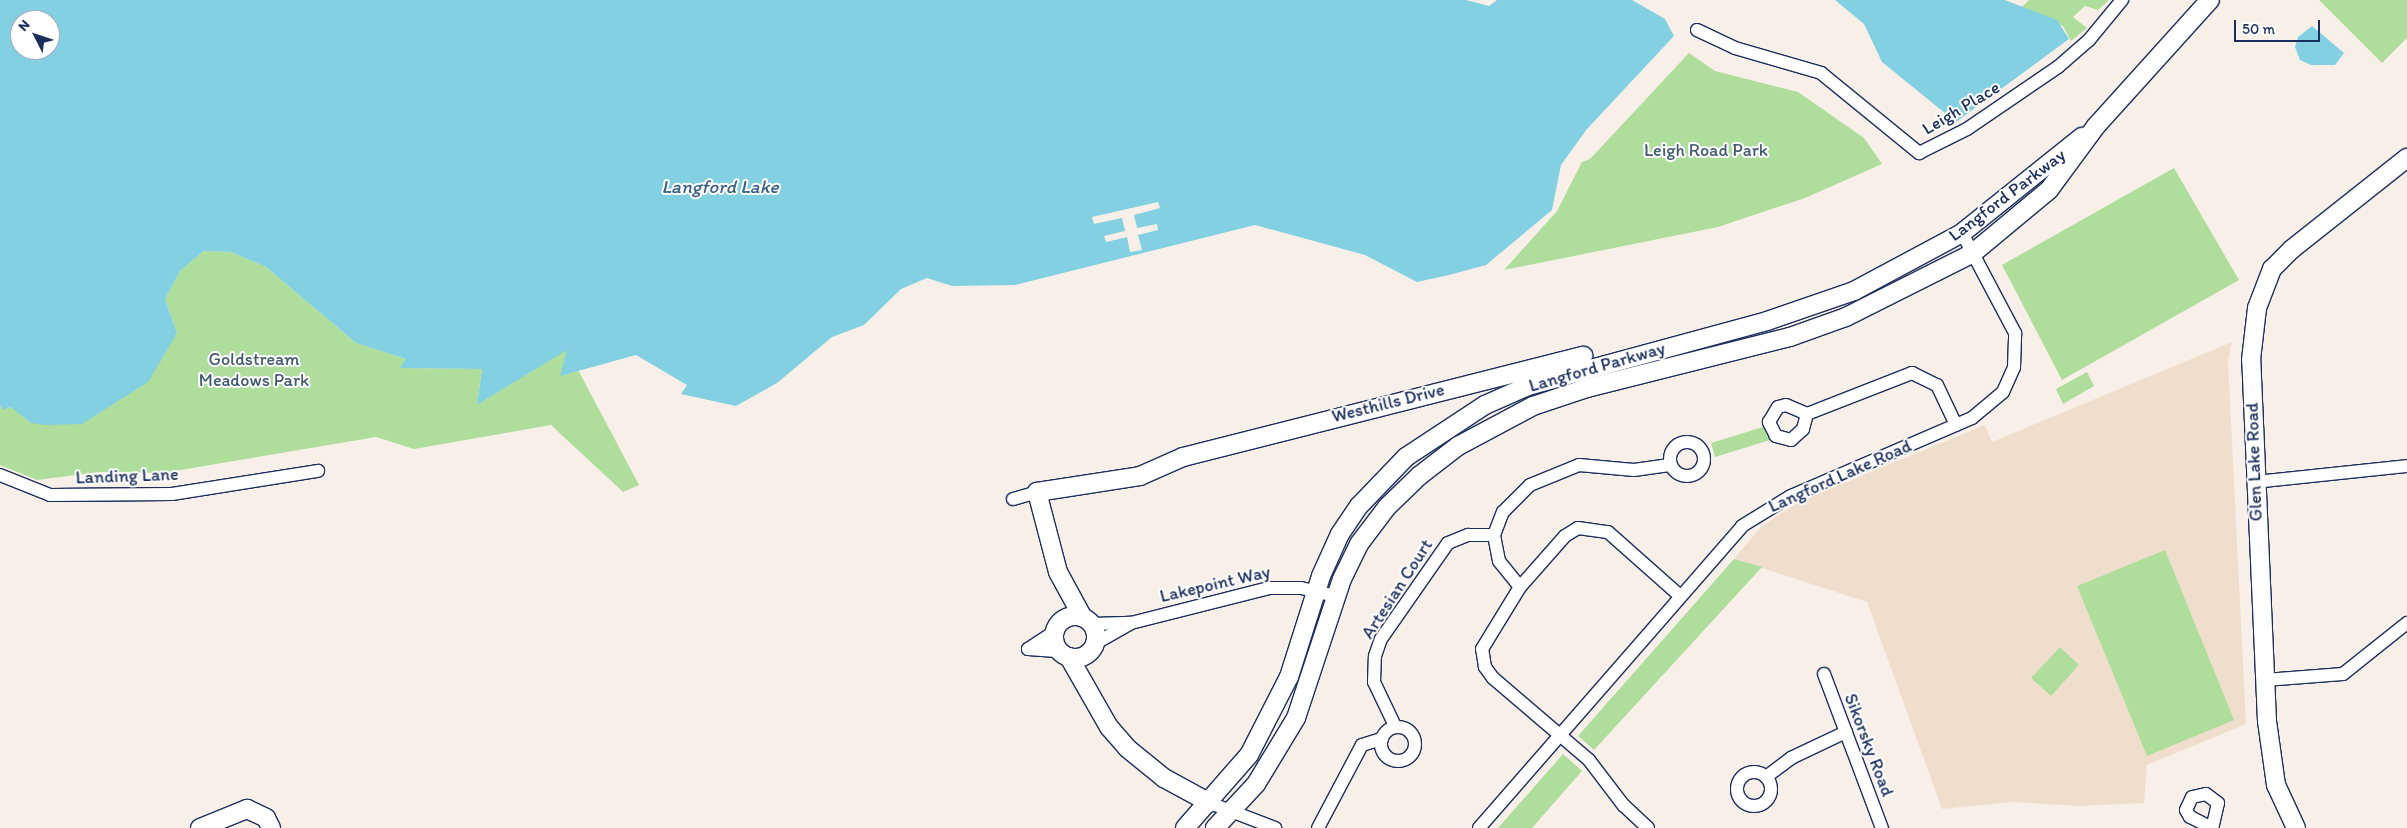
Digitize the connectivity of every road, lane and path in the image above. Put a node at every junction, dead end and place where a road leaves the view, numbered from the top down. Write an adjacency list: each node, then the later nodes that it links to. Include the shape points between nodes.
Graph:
1 (2122, 0): 3 (street, Leigh Place, via 2089,40 2058,67 1967,129 1919,153 1821,72 1735,48)
2 (2210, 0): 4 (main road, Langford Parkway)
3 (1697, 30)
4 (2096, 126): 6 (main road, Langford Parkway); 7 (main road, Langford Parkway, via 2049,190)
5 (2407, 158): 15 (main road, Glen Lake Road, via 2324,221 2272,269 2264,282 2252,352)
6 (1962, 233): 7 (street, Langford Lake Road); 8 (main road, Langford Parkway, via 1854,291)
7 (1973, 253): 10 (street, Langford Lake Road, via 2012,321 2016,355 2010,379 1994,403); 23 (main road, Langford Parkway, via 1846,318 1768,343 1587,388 1500,422 1458,446 1387,507 1359,544)
8 (1767, 321): 16 (main road, Westhills Drive, via 1725,322 1300,425 1183,457 1140,476); 21 (main road, Langford Parkway, via 1566,372 1485,405 1446,428 1395,468 1359,506 1340,534)
9 (1807, 414): 10 (street, via 1912,373 1937,385)
10 (1956, 425): 22 (street, Langford Lake Road, via 1774,504 1742,526)
11 (1668, 465): 18 (street, via 1639,470 1579,465 1554,472 1515,498)
12 (2407, 466): 15 (street)
13 (318, 471): 14 (street, Landing Lane, via 172,494 50,496)
14 (0, 475)
15 (2255, 482): 31 (main road, Glen Lake Road)
16 (1037, 492): 17 (street, Westhills Drive); 19 (main road)
17 (1013, 499)
18 (1494, 535): 20 (street, via 1502,568); 33 (street, Artesian Court, via 1468,535 1448,544 1381,639 1373,665 1374,682)
19 (1058, 572): 24 (main road); 27 (main road)
20 (1520, 587): 22 (street, via 1565,536 1591,526 1608,532); 35 (street, via 1485,637 1483,661 1493,678)
21 (1316, 591): 23 (street, Lakepoint Way); 25 (street, Lakepoint Way, via 1269,588); 38 (main road, Langford Parkway, via 1290,677 1273,714 1249,755)
22 (1678, 595): 35 (street, Langford Lake Road)
23 (1337, 596): 39 (main road, Langford Parkway, via 1296,718 1256,784)
24 (1088, 620): 25 (street, Lakepoint Way); 27 (main road, via 1070,616); 28 (main road)
25 (1131, 623): 28 (street, Lakepoint Way)
26 (2407, 623): 31 (street, via 2343,674)
27 (1057, 627): 29 (main road); 29 (street, via 1028,649)
28 (1092, 648): 29 (main road); 32 (main road)
29 (1064, 654): 32 (main road)
30 (1824, 674): 34 (street, Sikorsky Road)
31 (2264, 680): 50 (main road, Glen Lake Road, via 2276,785)
32 (1092, 693): 38 (main road, via 1109,727 1142,762)
33 (1395, 726): 36 (street); 36 (street, via 1407,729 1415,740 1408,759 1388,758)
34 (1846, 732): 37 (street, via 1791,758); 49 (street, Sikorsky Road)
35 (1560, 736): 47 (street, Langford Lake Road); 48 (street, via 1597,768 1624,806)
36 (1382, 740): 46 (street, via 1364,743)
37 (1766, 777)
38 (1210, 803): 39 (street); 43 (main road, Langford Parkway)
39 (1231, 813): 44 (main road, Langford Parkway); 45 (street)
40 (225, 822): 41 (main road); 42 (main road, via 252,810)
41 (200, 828)
42 (272, 828)
43 (1185, 828)
44 (1215, 828)
45 (1275, 828)
46 (1318, 828)
47 (1479, 828)
48 (1648, 828)
49 (1882, 828)
50 (2296, 828)

